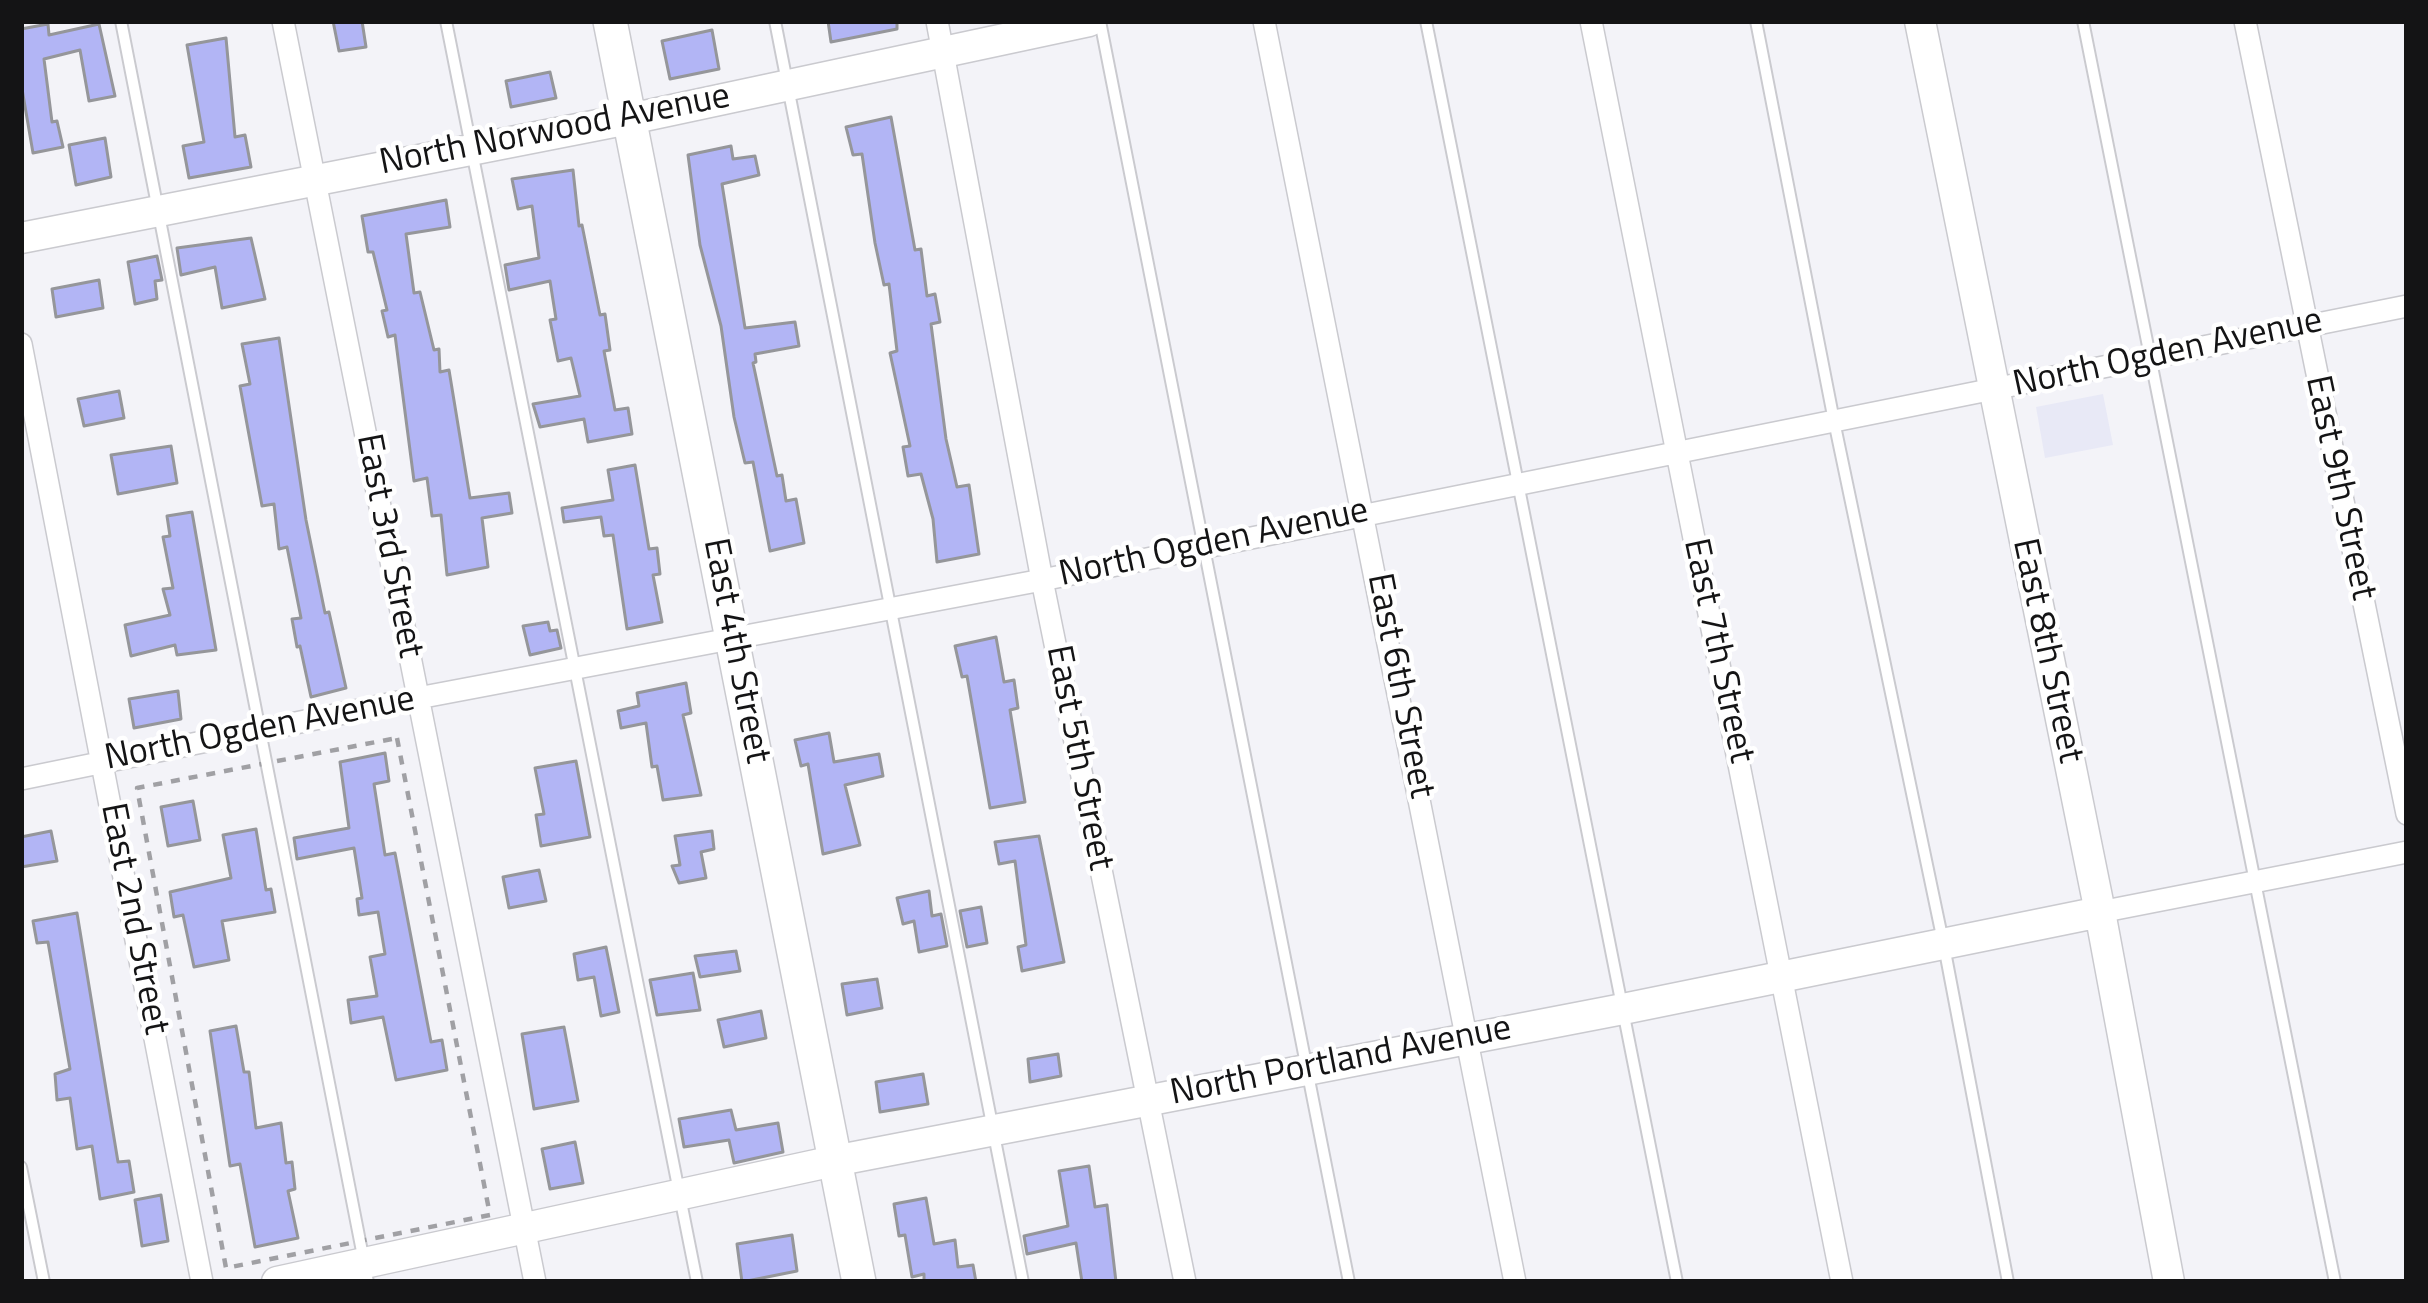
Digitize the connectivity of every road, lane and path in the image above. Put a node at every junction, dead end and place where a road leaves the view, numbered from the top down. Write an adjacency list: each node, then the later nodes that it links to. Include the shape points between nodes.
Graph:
1 (121, 21): 21 (lane)
2 (283, 21): 20 (street, East 3rd Street)
3 (446, 21): 19 (lane)
4 (610, 21): 18 (main road, East 4th Street)
5 (775, 21): 17 (lane)
6 (937, 21): 16 (street, East 5th Street)
7 (1089, 21): 16 (street, North Norwood Avenue)
8 (1100, 21): 32 (lane)
9 (1264, 21): 31 (street, East 6th Street)
10 (1426, 21): 30 (lane)
11 (1591, 21): 29 (street, East 7th Street)
12 (1756, 21): 28 (lane)
13 (1920, 21): 27 (street, East 8th Street)
14 (2083, 21): 26 (lane)
15 (2245, 21): 24 (street, East 9th Street)
16 (943, 52): 17 (street, North Norwood Avenue); 33 (street, East 5th Street)
17 (788, 84): 18 (street, North Norwood Avenue); 34 (lane)
18 (629, 118): 19 (street, North Norwood Avenue); 35 (main road, East 4th Street)
19 (472, 148): 20 (street, North Norwood Avenue); 36 (lane)
20 (314, 179): 21 (street, North Norwood Avenue); 37 (street, East 3rd Street)
21 (159, 212): 22 (street, North Norwood Avenue); 38 (lane)
22 (21, 238)
23 (2407, 306): 24 (street, North Ogden Avenue)
24 (2305, 325): 26 (street, North Ogden Avenue); 41 (street, East 9th Street)
25 (21, 344): 39 (street, East 2nd Street)
26 (2150, 358): 27 (street, North Ogden Avenue); 43 (lane)
27 (1993, 391): 28 (street, North Ogden Avenue); 44 (street, East 8th Street)
28 (1834, 422): 29 (street, North Ogden Avenue); 45 (lane)
29 (1676, 452): 30 (street, North Ogden Avenue); 46 (street, East 7th Street)
30 (1518, 482): 31 (street, North Ogden Avenue); 47 (lane)
31 (1364, 513): 32 (street, North Ogden Avenue); 48 (street, East 6th Street)
32 (1204, 545): 33 (street, North Ogden Avenue); 49 (lane)
33 (1042, 580): 34 (street, North Ogden Avenue); 50 (street, East 5th Street)
34 (893, 608): 35 (street, North Ogden Avenue); 51 (lane)
35 (732, 638): 36 (street, North Ogden Avenue); 52 (main road, East 4th Street)
36 (573, 669): 37 (street, North Ogden Avenue); 54 (lane)
37 (418, 698): 38 (street, North Ogden Avenue); 55 (street, East 3rd Street)
38 (260, 731): 39 (street, North Ogden Avenue); 56 (lane)
39 (104, 762): 40 (street, North Ogden Avenue); 58 (street, East 2nd Street)
40 (21, 779)
41 (2407, 814)
42 (2407, 852): 43 (street, North Portland Avenue)
43 (2256, 882): 44 (street, North Portland Avenue); 71 (lane)
44 (2100, 912): 45 (street, North Portland Avenue); 70 (street, East 8th Street)
45 (1945, 946): 46 (street, North Portland Avenue); 69 (lane)
46 (1783, 975): 47 (street, North Portland Avenue); 68 (street, East 7th Street)
47 (1623, 1009): 48 (street, North Portland Avenue); 67 (lane)
48 (1468, 1036): 49 (street, North Portland Avenue); 66 (street, East 6th Street)
49 (1307, 1068): 50 (street, North Portland Avenue); 65 (lane)
50 (1147, 1100): 51 (street, North Portland Avenue); 64 (street, East 5th Street)
51 (994, 1131): 52 (street, North Portland Avenue); 63 (lane)
52 (834, 1161): 54 (street, North Portland Avenue); 62 (main road, East 4th Street)
53 (21, 1167): 57 (lane)
54 (680, 1197): 55 (street, North Portland Avenue); 61 (lane)
55 (525, 1231): 56 (street, North Portland Avenue); 60 (street, East 3rd Street)
56 (366, 1273): 59 (street, North Portland Avenue)
57 (44, 1282)
58 (202, 1282)
59 (278, 1282)
60 (536, 1282)
61 (697, 1282)
62 (859, 1282)
63 (1023, 1282)
64 (1185, 1282)
65 (1348, 1282)
66 (1515, 1282)
67 (1677, 1282)
68 (1842, 1282)
69 (2008, 1282)
70 (2169, 1282)
71 (2335, 1282)

